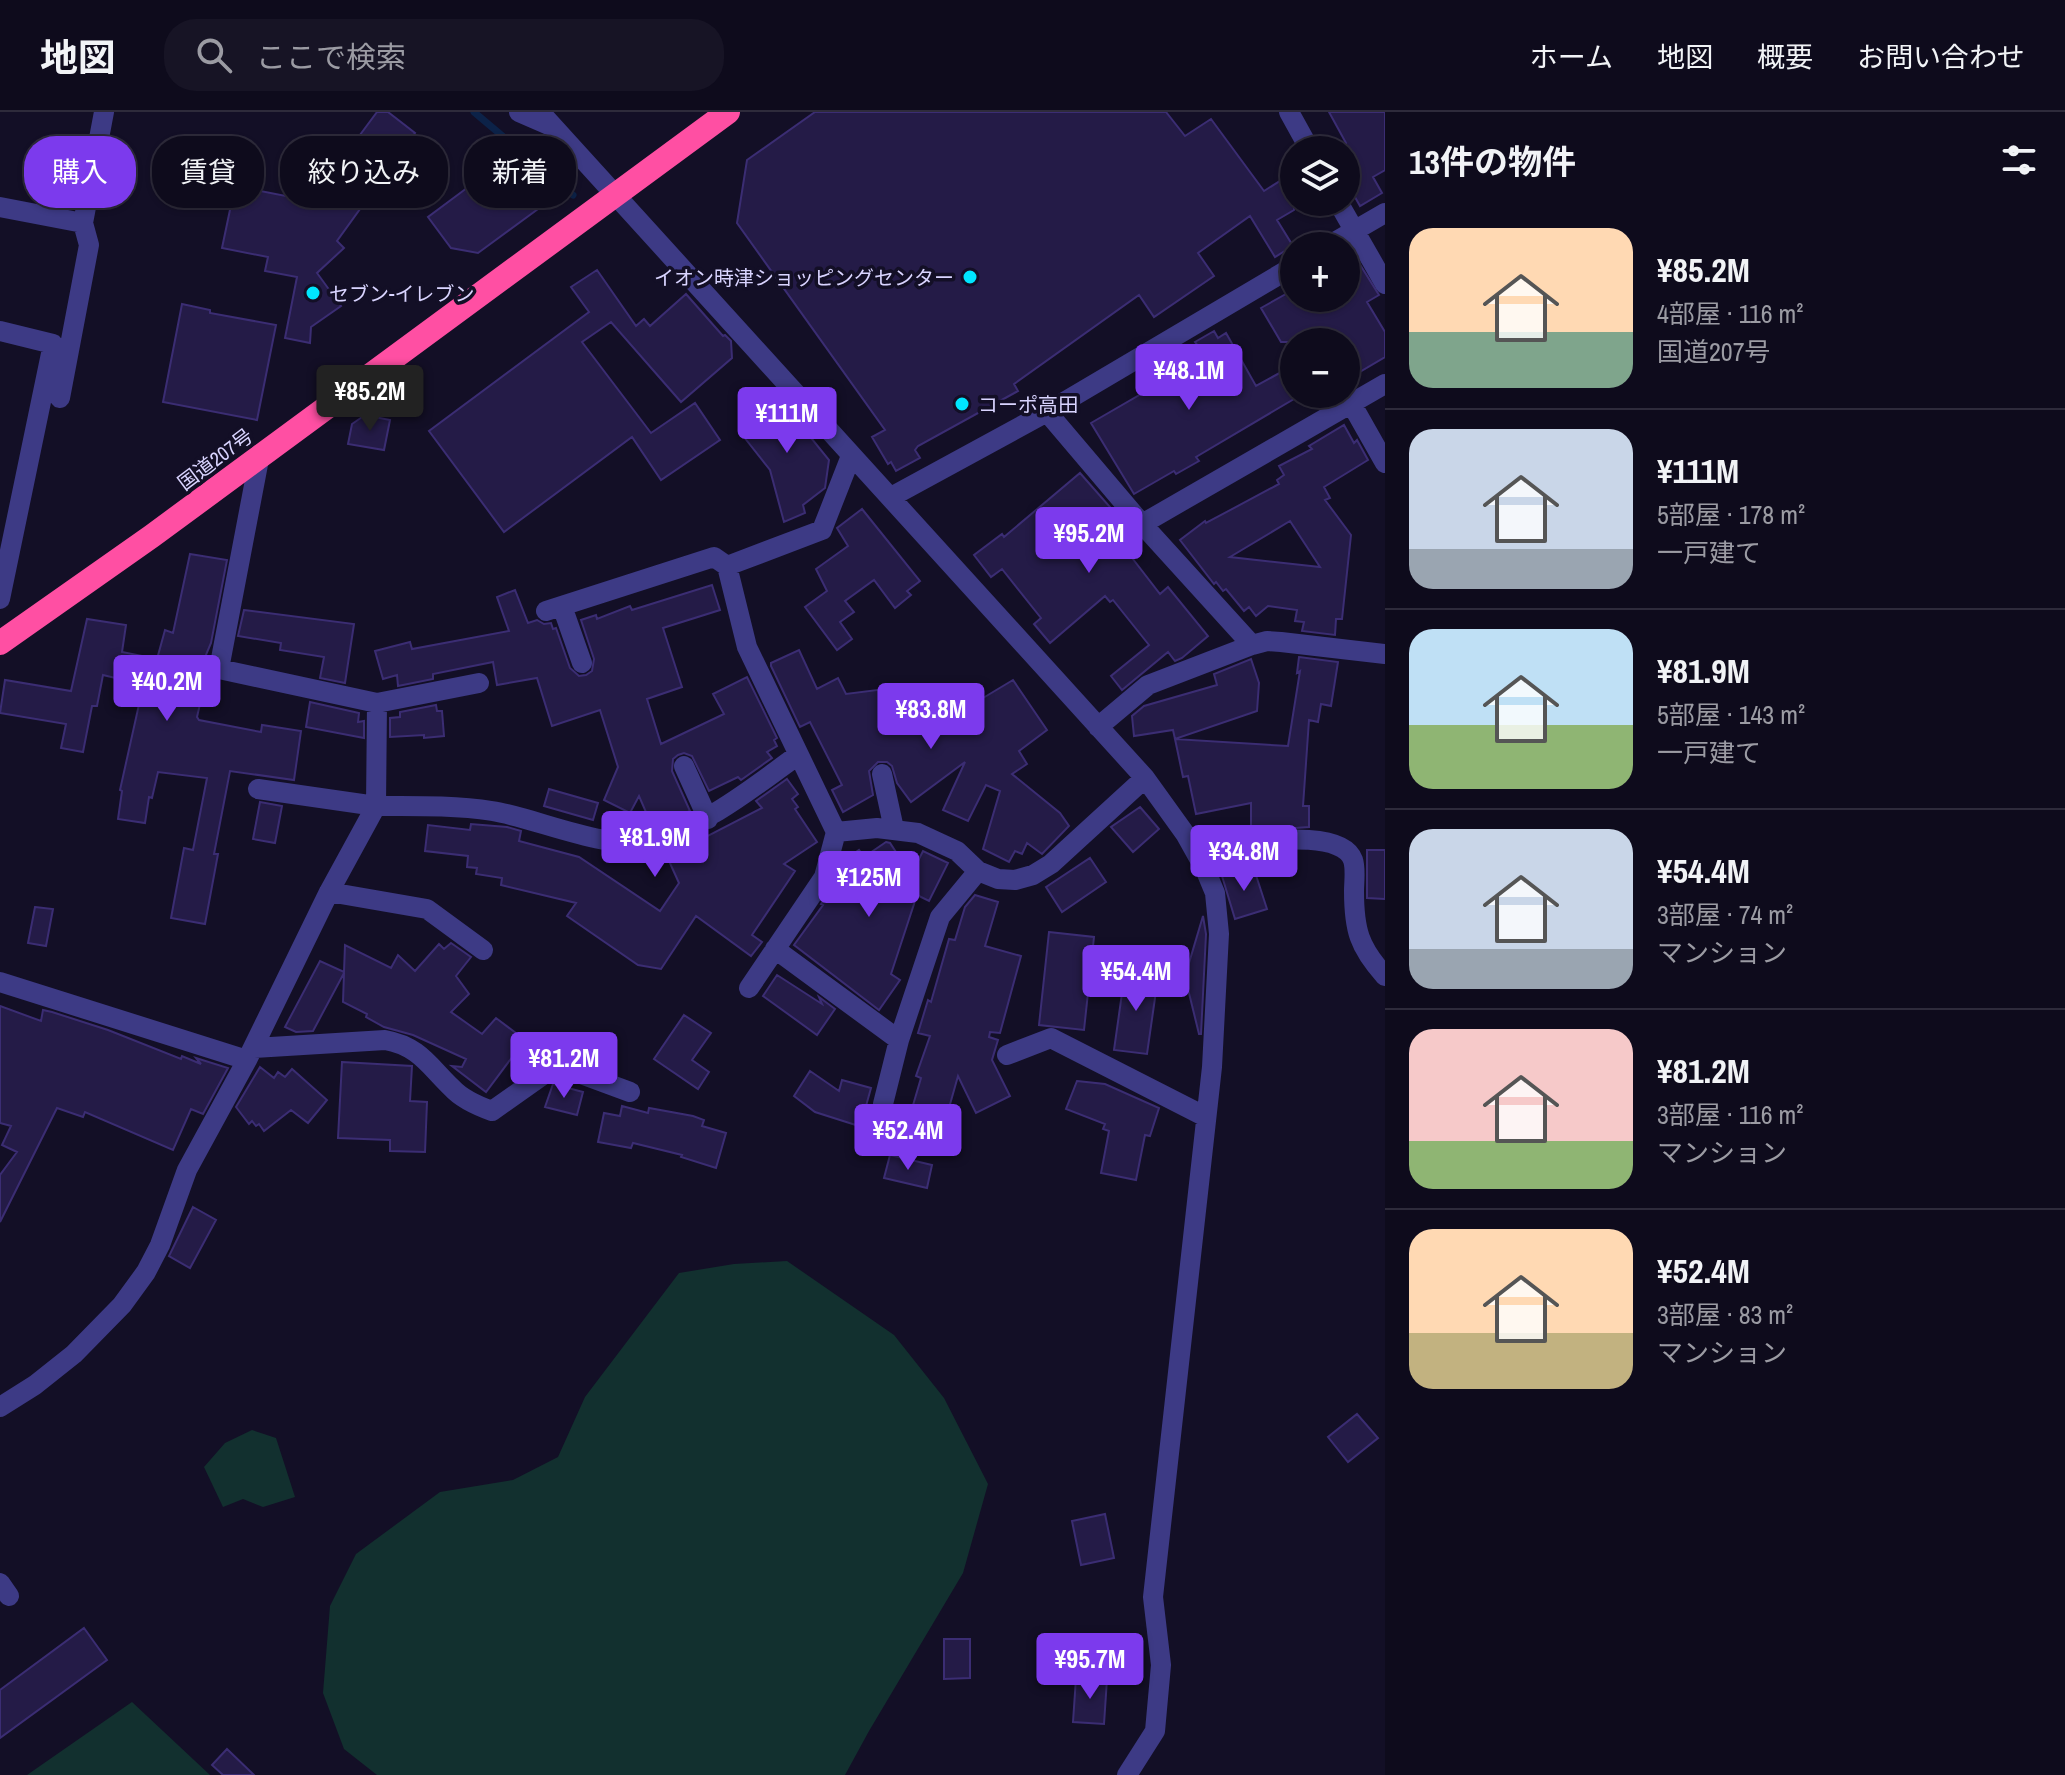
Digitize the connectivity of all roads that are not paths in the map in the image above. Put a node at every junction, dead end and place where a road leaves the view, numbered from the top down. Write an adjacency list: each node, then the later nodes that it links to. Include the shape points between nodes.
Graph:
1 (104, 112): 11 (street)
2 (519, 112): 5 (street)
3 (728, 112): 7 (highway, 国道207号)
4 (1289, 112): 6 (street)
5 (546, 119): 7 (street)
6 (1302, 136)
7 (615, 193): 22 (highway, 国道207号); 23 (street)
8 (0, 207): 11 (street)
9 (1385, 213): 12 (street)
10 (1346, 216): 12 (street)
11 (83, 223): 17 (street, via 89,245)
12 (1354, 231): 14 (street)
13 (1280, 274): 21 (street)
14 (1385, 284)
15 (0, 331): 28 (street, via 53,344)
16 (1385, 384): 18 (street)
17 (60, 398)
18 (1360, 398)
19 (1342, 408): 26 (street)
20 (1354, 408): 24 (street)
21 (1047, 412): 25 (street); 26 (street)
22 (260, 454): 29 (highway, 国道207号); 34 (street, via 219,669)
23 (851, 456): 25 (street); 27 (street, via 822,530)
24 (1385, 463)
25 (891, 497): 35 (street)
26 (1142, 524): 30 (street)
27 (727, 566): 32 (street, via 714,557 554,608); 36 (street, via 747,647)
28 (0, 599)
29 (0, 643)
30 (1252, 645): 31 (street, via 1281,642); 35 (street, via 1148,685)
31 (1385, 654)
32 (582, 663)
33 (479, 683): 34 (street)
34 (377, 703): 41 (street)
35 (1098, 727): 39 (street)
36 (798, 755): 42 (street); 44 (street)
37 (684, 766): 42 (street)
38 (882, 774): 43 (street)
39 (1145, 778): 45 (street); 46 (street, via 1033,875 998,879)
40 (258, 789): 41 (street)
41 (376, 806): 42 (street, via 488,810 611,841 649,841); 47 (street)
42 (708, 819)
43 (894, 829): 44 (street); 46 (street, via 934,839)
44 (836, 832): 48 (street, via 824,877)
45 (1205, 869): 50 (street, via 1252,844 1318,841 1345,849 1354,862 1357,935); 58 (street, via 1215,893 1219,934)
46 (978, 871): 53 (street, via 940,917)
47 (329, 892): 49 (street, via 427,909); 54 (street)
48 (775, 949): 52 (street); 53 (street)
49 (483, 950)
50 (1385, 976)
51 (0, 982): 54 (street)
52 (749, 988)
53 (899, 1040): 57 (street)
54 (250, 1054): 56 (street, via 385,1040 402,1043 429,1062 454,1091 492,1111 557,1065); 59 (street, via 187,1170 146,1272 74,1354)
55 (1007, 1055): 58 (street, via 1051,1038)
56 (630, 1092)
57 (883, 1104)
58 (1206, 1117): 60 (street, via 1153,1597 1161,1665 1155,1731)
59 (0, 1407)
60 (1127, 1775)

